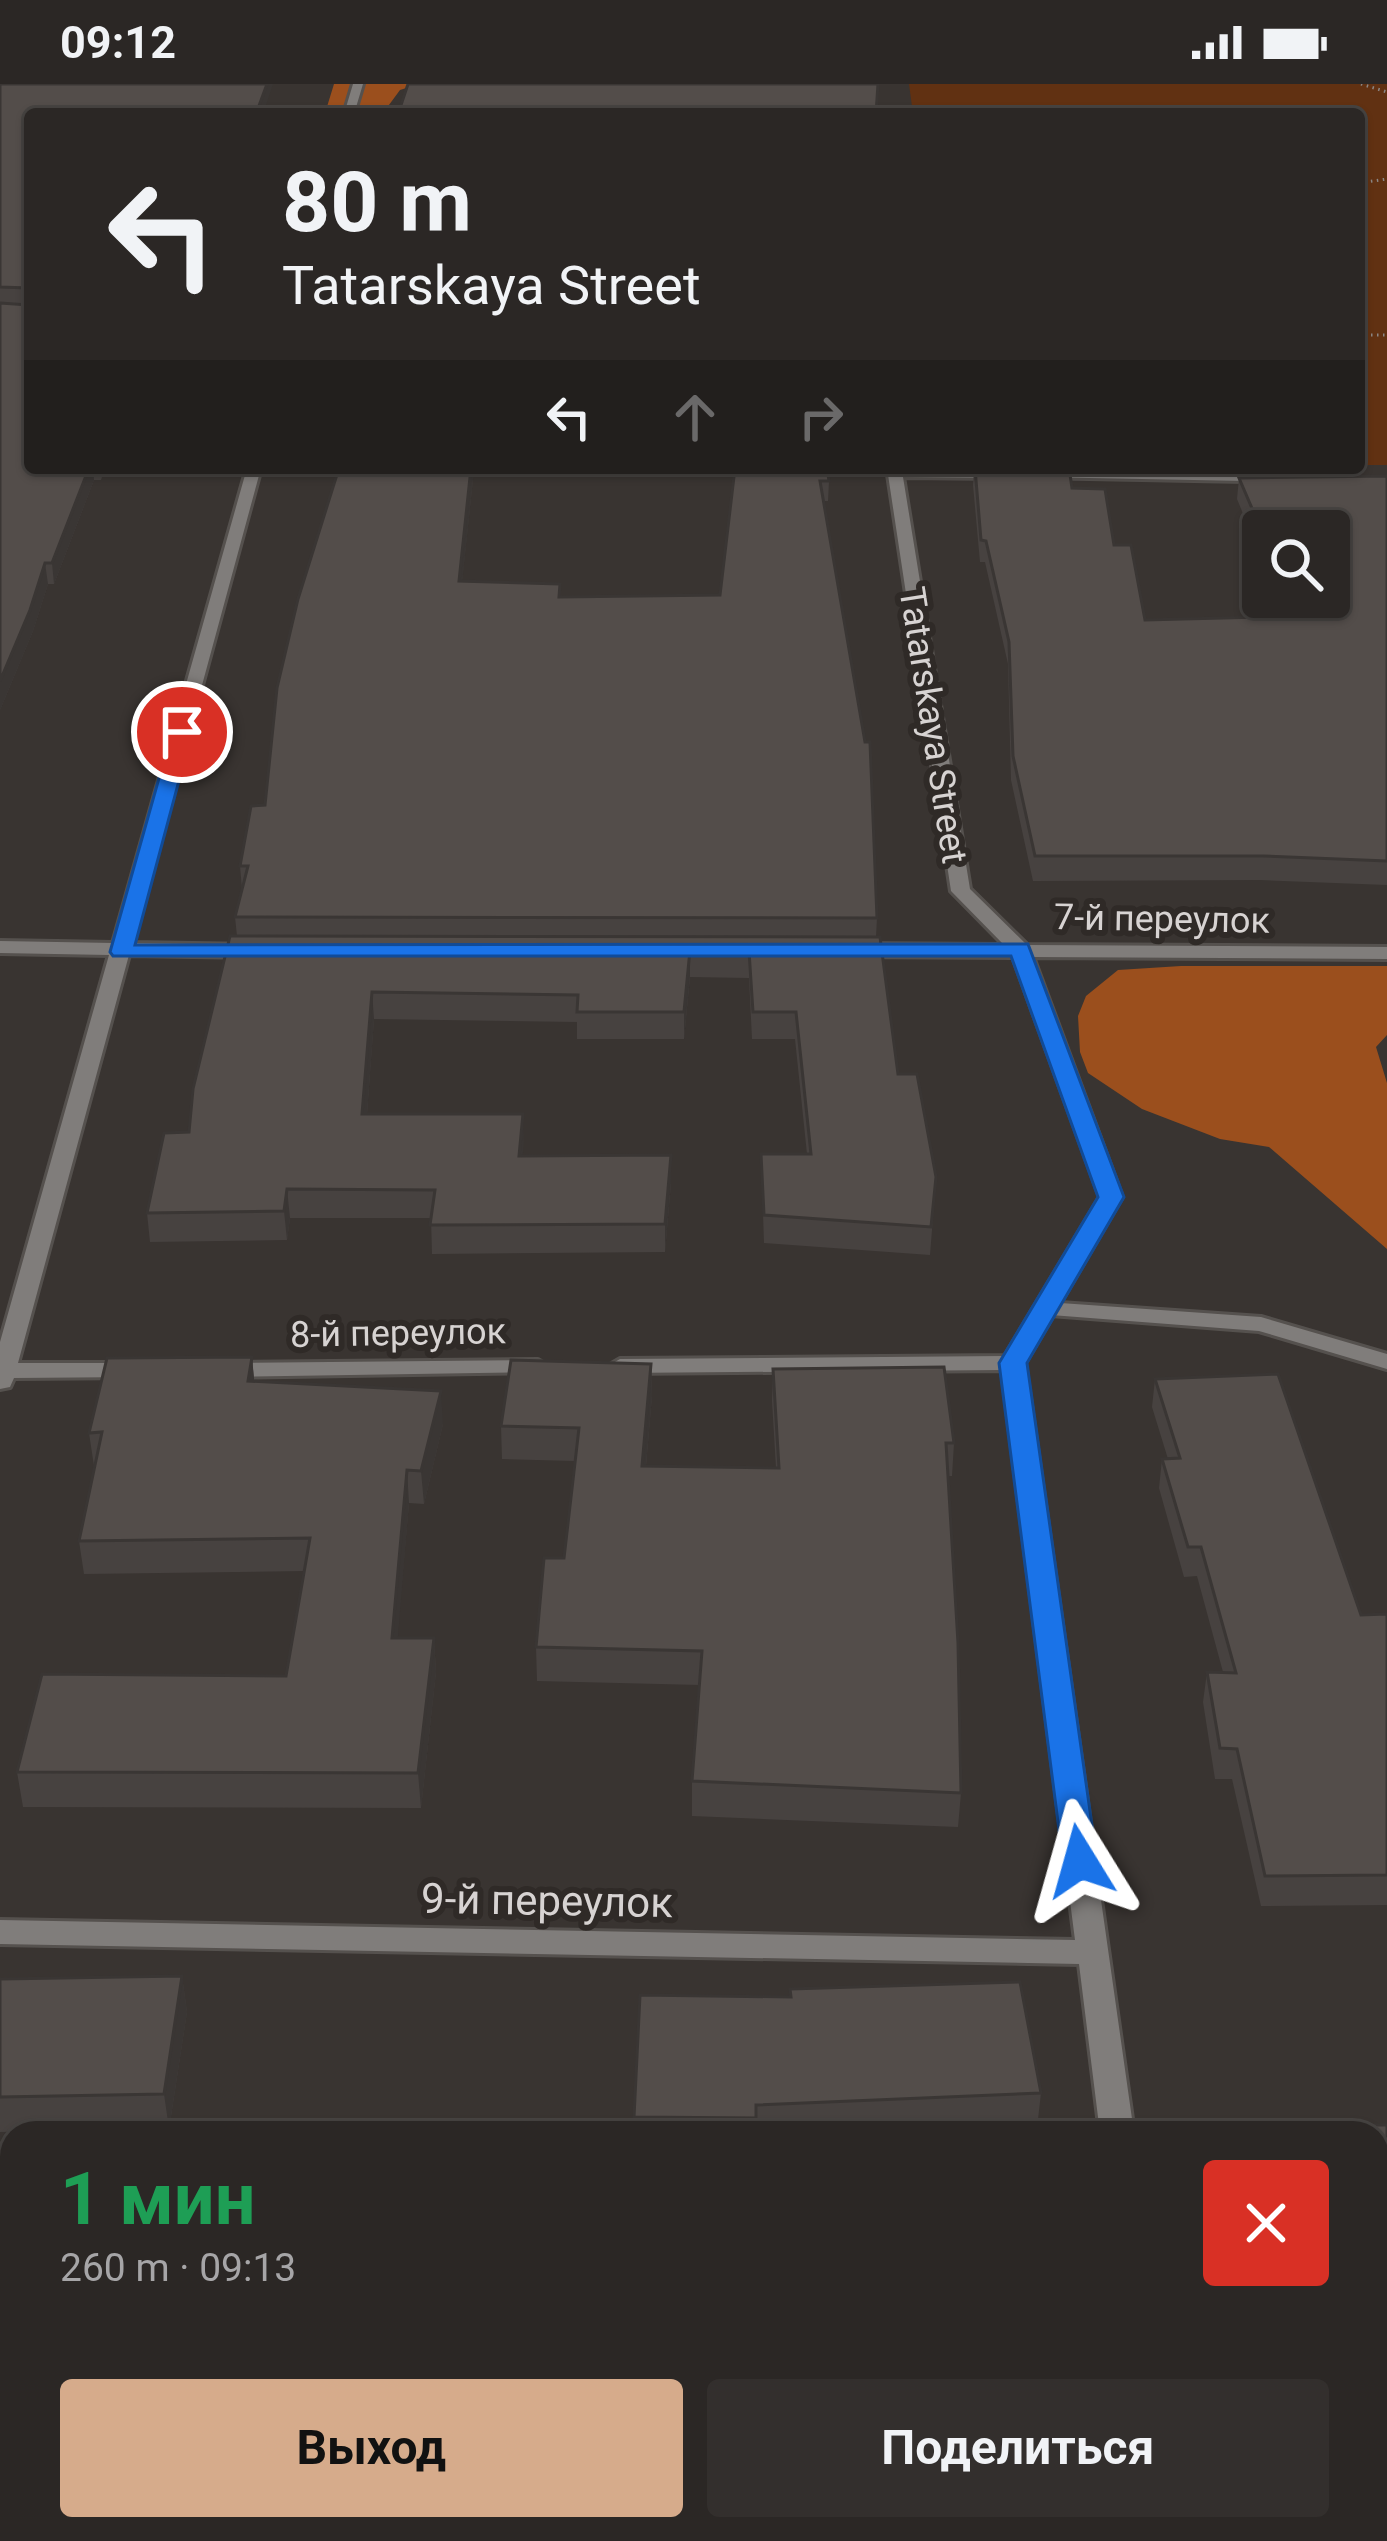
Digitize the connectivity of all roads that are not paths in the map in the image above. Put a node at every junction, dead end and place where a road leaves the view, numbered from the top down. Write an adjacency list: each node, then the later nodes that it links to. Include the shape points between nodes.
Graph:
1 (252, 474): 9 (street)
2 (895, 474): 6 (street, Tatarskaya Street, via 961,892)
3 (1106, 474): 4 (street)
4 (1317, 478)
5 (0, 947): 9 (street)
6 (1020, 949): 7 (street, 7-й переулок); 10 (street, 7-й переулок); 11 (street, Tatarskaya Street, via 1111,1197)
7 (831, 950)
8 (287, 951): 9 (street)
9 (122, 952): 18 (street)
10 (1387, 953)
11 (1046, 1309): 12 (street, via 1261,1324); 13 (street, Tatarskaya Street)
12 (1387, 1362)
13 (1013, 1363): 14 (street); 20 (street)
14 (606, 1366)
15 (558, 1367): 17 (street, 8-й переулок)
16 (150, 1370): 18 (street)
17 (198, 1370)
18 (2, 1376)
19 (0, 1932): 20 (street, 9-й переулок)
20 (1092, 1952): 21 (street)
21 (1115, 2121)

